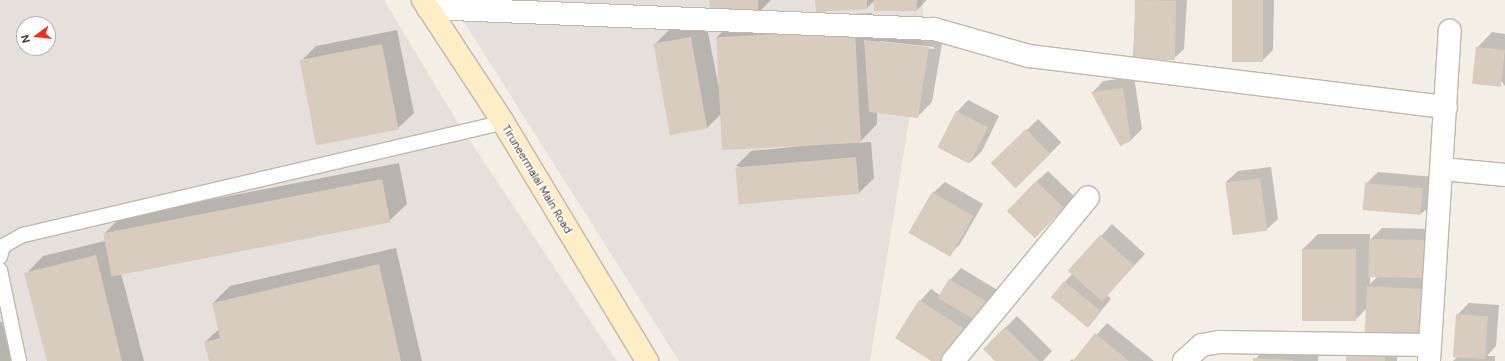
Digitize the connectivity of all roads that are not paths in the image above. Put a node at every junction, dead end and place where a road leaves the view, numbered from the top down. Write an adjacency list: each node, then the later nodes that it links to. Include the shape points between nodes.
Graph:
1 (426, 4): 3 (street, via 934,29 1029,56); 4 (main road, Tiruneermalai Main Road)
2 (1450, 31): 3 (street)
3 (1446, 107): 5 (street)
4 (503, 122): 8 (lane, via 23,235 3,246); 12 (main road, Tiruneermalai Main Road)
5 (1443, 170): 6 (street); 10 (street)
6 (1505, 175)
7 (1088, 197): 13 (street)
8 (0, 257)
9 (0, 270): 11 (lane)
10 (1428, 353): 14 (street, via 1219,342 1202,345)
11 (19, 361)
12 (647, 361)
13 (953, 361)
14 (1184, 361)

